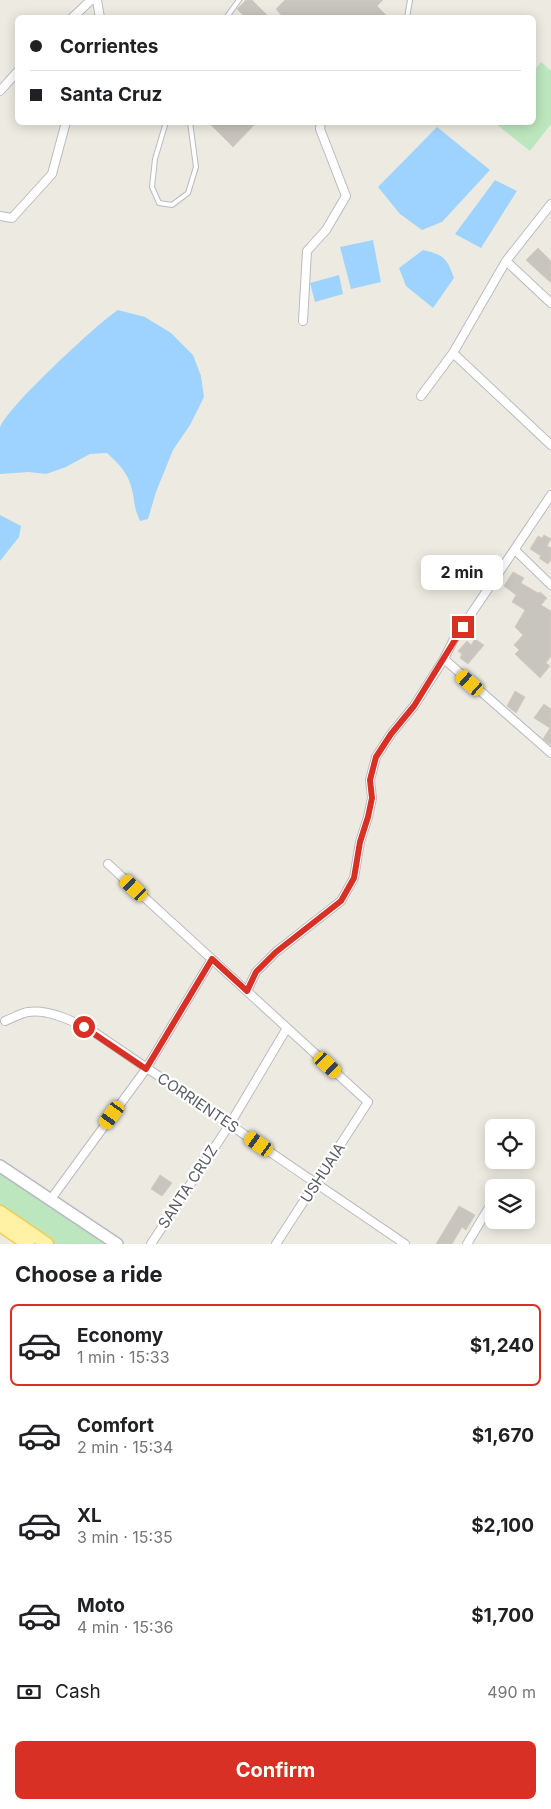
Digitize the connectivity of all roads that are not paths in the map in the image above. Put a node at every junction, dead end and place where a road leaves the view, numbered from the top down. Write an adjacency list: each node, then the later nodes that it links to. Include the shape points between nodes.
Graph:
1 (91, 0): 5 (street)
2 (97, 0): 6 (street)
3 (239, 0): 7 (lane)
4 (410, 0): 8 (lane)
5 (75, 15)
6 (100, 15)
7 (228, 15)
8 (408, 15)
9 (15, 74): 10 (street)
10 (0, 91)
11 (65, 125): 16 (street, via 52,174 12,218)
12 (165, 125): 13 (lane, via 155,159 152,187 159,203 172,205 188,193 196,167)
13 (190, 125)
14 (321, 125): 19 (street, via 346,196 326,230 307,251)
15 (551, 204): 17 (street)
16 (0, 216)
17 (506, 261): 18 (street); 20 (street)
18 (551, 303)
19 (302, 321)
20 (453, 353): 21 (street); 22 (street)
21 (421, 396)
22 (551, 444)
23 (551, 495): 24 (street)
24 (515, 550): 25 (street); 26 (street)
25 (551, 585)
26 (444, 659): 27 (street); 30 (street, via 376,757 370,780 372,798 354,878 341,901 276,952 256,972)
27 (551, 753)
28 (108, 864): 29 (street)
29 (212, 959): 30 (street); 33 (street)
30 (247, 991): 32 (street)
31 (6, 1021): 33 (street, CORRIENTES, via 29,1012 74,1021)
32 (287, 1028): 34 (street, SANTA CRUZ); 36 (street, USHUAIA, via 368,1102)
33 (146, 1069): 34 (street, CORRIENTES); 37 (street)
34 (230, 1124): 36 (street, CORRIENTES); 44 (street, SANTA CRUZ)
35 (0, 1166): 37 (main road)
36 (316, 1184): 45 (street, USHUAIA); 46 (street, CORRIENTES)
37 (51, 1199): 43 (main road)
38 (0, 1212): 42 (main road)
39 (485, 1214): 47 (street)
40 (0, 1225): 41 (main road)
41 (28, 1244)
42 (47, 1244)
43 (117, 1244)
44 (151, 1244)
45 (276, 1244)
46 (405, 1244)
47 (467, 1244)

